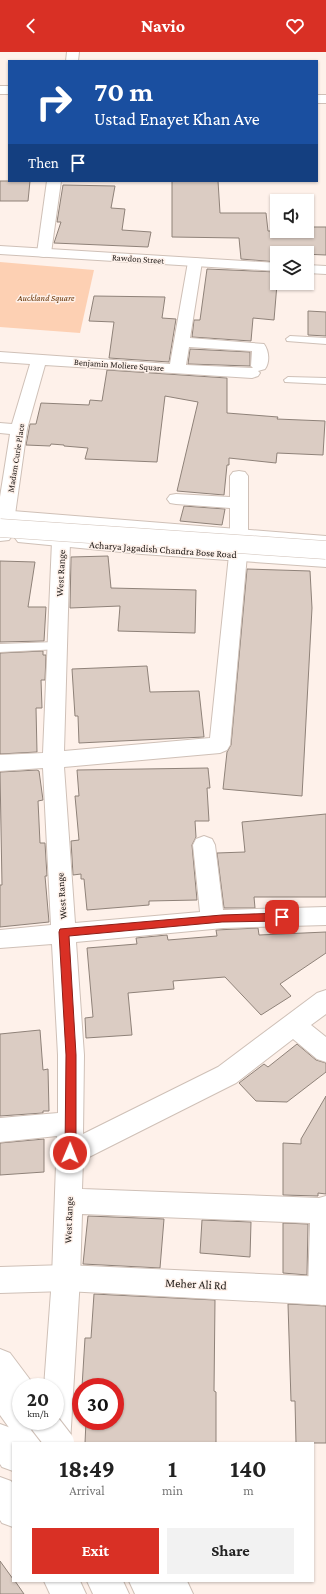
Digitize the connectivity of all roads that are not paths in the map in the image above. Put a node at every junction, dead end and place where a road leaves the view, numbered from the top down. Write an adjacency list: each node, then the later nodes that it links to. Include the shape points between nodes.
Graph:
1 (54, 182): 3 (main road)
2 (0, 250): 3 (main road, Rawdon Street)
3 (44, 253): 4 (main road, Rawdon Street)
4 (195, 262): 5 (main road, Rawdon Street); 10 (main road, Benjamin Moliere Square)
5 (270, 267)
6 (314, 269): 7 (main road)
7 (326, 270)
8 (290, 339): 9 (lane)
9 (326, 341)
10 (182, 342): 13 (main road, Benjamin Moliere Square); 13 (main road, via 258,347 260,350 256,369)
11 (0, 357): 12 (main road, Benjamin Moliere Square)
12 (39, 359): 13 (main road, Benjamin Moliere Square); 17 (main road, Madam Curie Place)
13 (177, 369)
14 (288, 380): 15 (lane)
15 (326, 381)
16 (0, 428): 17 (main road)
17 (19, 429): 21 (main road, Madam Curie Place)
18 (239, 476): 20 (main road)
19 (176, 499): 20 (main road)
20 (239, 503): 22 (main road)
21 (2, 526): 22 (main road, Acharya Jagadish Chandra Bose Road); 23 (main road, Acharya Jagadish Chandra Bose Road); 25 (main road, bridge)
22 (238, 535): 24 (main road, Acharya Jagadish Chandra Bose Road)
23 (61, 541): 26 (main road, Acharya Jagadish Chandra Bose Road); 28 (main road, West Range)
24 (326, 542)
25 (326, 550)
26 (238, 555): 27 (main road, Acharya Jagadish Chandra Bose Road); 30 (main road, via 220,745)
27 (326, 561)
28 (56, 646): 29 (lane); 30 (main road, West Range)
29 (0, 648)
30 (53, 760): 31 (main road); 35 (main road, West Range)
31 (0, 763)
32 (204, 845): 34 (main road)
33 (326, 916): 34 (main road)
34 (212, 919): 35 (main road)
35 (64, 932): 36 (main road); 40 (main road, West Range, via 71,1055)
36 (0, 938)
37 (326, 1000): 38 (main road)
38 (293, 1025): 39 (main road); 42 (main road, via 227,1075)
39 (326, 1050)
40 (71, 1123): 41 (main road); 42 (main road, West Range)
41 (0, 1130)
42 (70, 1153): 43 (main road, West Range)
43 (68, 1201): 44 (main road); 45 (main road, West Range)
44 (325, 1209): 47 (main road)
45 (66, 1278): 46 (main road, Meher Ali Rd); 47 (main road, Meher Ali Rd); 56 (main road, West Range)
46 (0, 1280)
47 (324, 1291)
48 (0, 1363): 49 (main road)
49 (12, 1379)
50 (0, 1391): 51 (main road)
51 (12, 1407)
52 (29, 1430): 55 (main road)
53 (50, 1430): 57 (main road, bridge)
54 (0, 1438): 58 (main road)
55 (38, 1442)
56 (55, 1442)
57 (59, 1442)
58 (12, 1455)
59 (0, 1492): 60 (main road)
60 (12, 1510)
61 (61, 1582): 65 (main road)
62 (104, 1582): 66 (main road)
63 (146, 1582): 67 (main road)
64 (168, 1582): 68 (main road)
65 (70, 1594)
66 (113, 1594)
67 (155, 1594)
68 (177, 1594)

